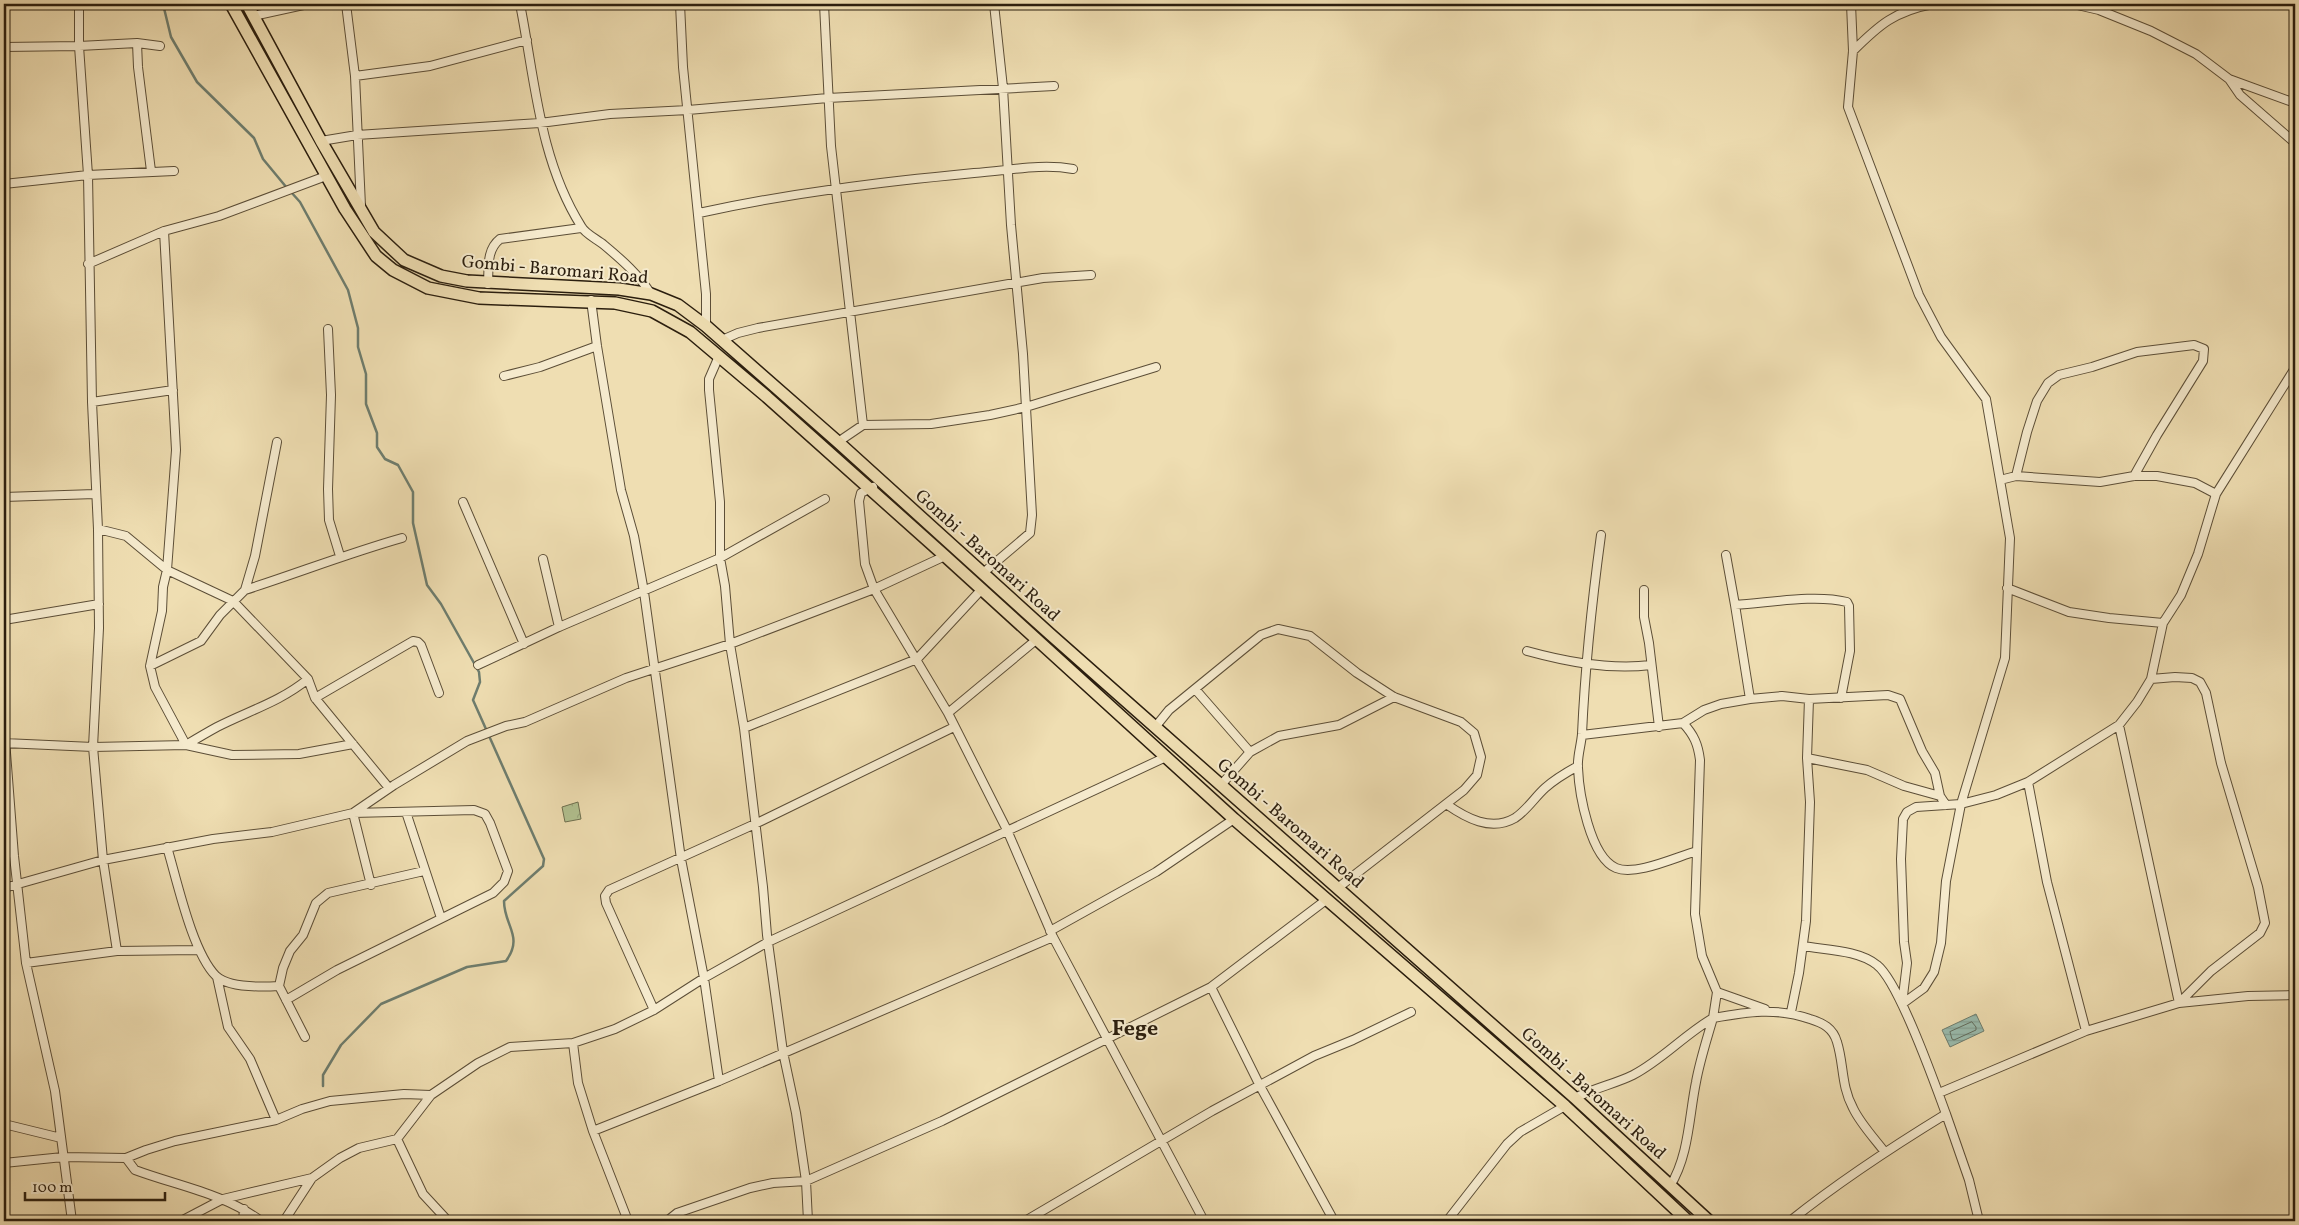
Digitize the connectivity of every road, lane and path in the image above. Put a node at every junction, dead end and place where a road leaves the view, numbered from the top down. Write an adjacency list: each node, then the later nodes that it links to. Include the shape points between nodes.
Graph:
1 (79, 4): 16 (street)
2 (231, 4): 36 (main road, Gombi - Baromari Road)
3 (247, 4): 13 (main road, Gombi - Baromari Road)
4 (308, 4): 13 (street)
5 (346, 4): 20 (street)
6 (520, 4): 14 (street)
7 (680, 4): 26 (street)
8 (824, 4): 24 (street)
9 (994, 4): 23 (street)
10 (1851, 4): 19 (street)
11 (1933, 4): 19 (street, via 1894,15)
12 (2073, 4): 21 (street, via 2099,10 2151,31 2196,54)
13 (254, 16): 29 (main road, Gombi - Baromari Road)
14 (527, 40): 20 (street, via 430,66); 27 (street)
15 (137, 43): 16 (street); 17 (street); 33 (street)
16 (80, 46): 18 (street); 35 (street)
17 (160, 46)
18 (4, 47)
19 (1853, 51): 66 (street, via 1848,107 1920,295 1941,337 1986,399)
20 (355, 76): 28 (street)
21 (2229, 79): 25 (street); 30 (street, via 2240,95)
22 (1054, 86): 23 (street)
23 (1003, 88): 24 (street); 32 (street)
24 (828, 98): 26 (street); 38 (street)
25 (2295, 103)
26 (688, 110): 27 (street, via 610,114); 40 (street)
27 (540, 123): 28 (street); 41 (street, via 556,176)
28 (357, 135): 29 (street); 39 (street)
29 (321, 141): 39 (main road, Gombi - Baromari Road)
30 (2295, 144)
31 (1073, 169): 32 (street, via 1038,166)
32 (1009, 170): 38 (street); 46 (street)
33 (151, 171): 34 (street); 35 (street)
34 (174, 171)
35 (88, 175): 37 (street); 43 (street)
36 (326, 176): 42 (street, via 219,216); 48 (main road, Gombi - Baromari Road, via 376,256 428,288 479,298)
37 (4, 184)
38 (836, 188): 40 (street); 49 (street)
39 (362, 211): 45 (main road, Gombi - Baromari Road, via 374,232 404,260 441,276)
40 (699, 213): 50 (street)
41 (582, 228): 45 (street, via 500,239 490,252); 47 (street, via 632,269)
42 (164, 231): 43 (street); 58 (street)
43 (88, 264): 59 (street)
44 (1091, 276): 46 (street, via 1043,278)
45 (488, 284): 47 (main road, Gombi - Baromari Road, via 593,287)
46 (1016, 284): 49 (street); 60 (street)
47 (651, 294): 50 (main road, Gombi - Baromari Road, via 678,305)
48 (591, 300): 53 (street); 54 (main road, Gombi - Baromari Road, via 652,311 690,332)
49 (850, 312): 52 (street, via 758,328); 61 (street)
50 (706, 326): 52 (main road, Gombi - Baromari Road)
51 (328, 329): 78 (street, via 331,395 329,520)
52 (722, 340): 63 (main road, Gombi - Baromari Road)
53 (597, 346): 57 (street); 89 (street, via 621,490 634,536)
54 (719, 356): 68 (main road, Gombi - Baromari Road); 80 (street, via 709,390 720,502)
55 (1156, 367): 60 (street)
56 (2295, 368): 70 (street)
57 (504, 376)
58 (173, 390): 59 (street); 82 (street, via 176,450)
59 (92, 402): 69 (street)
60 (1026, 407): 61 (street, via 959,420); 83 (street, via 1032,515 1030,532)
61 (863, 426): 63 (street)
62 (277, 442): 86 (street, via 255,556)
63 (838, 442): 67 (main road, Gombi - Baromari Road)
64 (2016, 476): 65 (street, via 2100,482); 65 (street, via 2037,401 2048,383 2059,375 2137,352 2200,346 2204,349 2203,361); 66 (street)
65 (2134, 476): 70 (street, via 2157,476 2195,483)
66 (2000, 480): 84 (street, via 2010,538)
67 (880, 482): 68 (street); 83 (main road, Gombi - Baromari Road)
68 (870, 490): 79 (main road, Gombi - Baromari Road); 85 (street, via 861,493 859,501 865,564)
69 (95, 494): 71 (street); 74 (street)
70 (2216, 494): 94 (street, via 2198,554 2181,595)
71 (4, 497)
72 (825, 499): 80 (street)
73 (463, 502): 97 (street)
74 (98, 530): 82 (street, via 126,536); 91 (street)
75 (1601, 535): 101 (street)
76 (402, 538): 78 (street)
77 (1726, 555): 92 (street)
78 (340, 556): 86 (street)
79 (945, 556): 85 (street); 87 (main road, Gombi - Baromari Road)
80 (720, 558): 89 (street); 98 (street)
81 (543, 559): 95 (street)
82 (167, 570): 90 (street); 104 (street)
83 (983, 573): 118 (main road, Gombi - Baromari Road)
84 (2007, 588): 94 (street, via 2068,612); 138 (street, via 2005,658)
85 (874, 589): 98 (street); 100 (street)
86 (245, 590): 90 (street)
87 (981, 590): 96 (main road, Gombi - Baromari Road); 100 (street)
88 (1644, 590): 103 (street)
89 (644, 592): 95 (street); 105 (street)
90 (233, 601): 104 (street, via 201,641); 107 (street)
91 (99, 604): 93 (street); 127 (street)
92 (1735, 605): 113 (street, via 1805,600 1847,602 1850,651); 114 (street)
93 (4, 620)
94 (2163, 624): 106 (street)
95 (559, 627): 97 (street)
96 (1036, 640): 115 (street); 129 (main road, Gombi - Baromari Road)
97 (524, 644): 102 (street)
98 (730, 644): 105 (street); 122 (street)
99 (1527, 651): 101 (street)
100 (917, 659): 115 (street); 122 (street)
101 (1587, 663): 103 (street, via 1624,668); 123 (street)
102 (478, 665)
103 (1651, 665): 121 (street)
104 (150, 666): 126 (street, via 155,687)
105 (654, 668): 135 (street, via 525,722 468,741); 149 (street)
106 (2150, 678): 117 (street); 171 (street, via 2192,678 2200,682 2206,694 2221,763 2258,887 2264,924 2260,933 2211,971)
107 (308, 679): 111 (street); 126 (street, via 267,706)
108 (1195, 689): 110 (street, via 1261,636 1278,629 1310,636); 118 (street, via 1169,710); 128 (street)
109 (440, 693): 111 (street, via 421,645 413,641)
110 (1394, 697): 128 (street, via 1339,725 1279,736); 137 (street, via 1461,722 1474,733 1481,757 1477,775)
111 (315, 698): 125 (street)
112 (1809, 698): 113 (street); 114 (street); 130 (street)
113 (1841, 698): 136 (street, via 1888,695 1900,699 1935,774)
114 (1750, 699): 116 (street, via 1704,710)
115 (948, 713): 120 (street)
116 (1684, 723): 121 (street); 148 (street, via 1698,744 1700,760)
117 (2119, 725): 132 (street); 171 (street)
118 (1156, 726): 133 (main road, Gombi - Baromari Road)
119 (4, 727): 124 (street)
120 (954, 727): 144 (street); 145 (street)
121 (1659, 727): 123 (street)
122 (744, 728): 144 (street)
123 (1582, 735): 131 (street)
124 (5, 743): 127 (street); 134 (street)
125 (353, 744): 126 (street, via 298,754 232,755); 135 (street)
126 (186, 745): 127 (street)
127 (93, 748): 150 (street)
128 (1250, 752): 133 (street)
129 (1166, 757): 142 (main road, Gombi - Baromari Road); 145 (street)
130 (1807, 758): 136 (street, via 1867,770 1904,786); 160 (street, via 1810,802)
131 (1578, 766): 137 (street, via 1545,788 1514,818 1500,823 1485,824); 148 (street, via 1586,819 1606,860 1616,868 1635,870)
132 (2028, 782): 138 (street); 178 (street, via 2047,882)
133 (1221, 785): 143 (main road, Gombi - Baromari Road)
134 (6, 788): 153 (street)
135 (389, 788): 141 (street)
136 (1940, 796): 139 (street)
137 (1446, 804): 154 (street)
138 (1961, 804): 139 (street); 172 (street, via 1946,881 1941,943 1934,972 1924,988)
139 (1946, 806): 172 (street, via 1916,807 1903,819 1902,901 1908,963)
140 (406, 812): 141 (street); 151 (street); 157 (street, via 474,810 485,814 508,871 504,882 494,893)
141 (353, 813): 147 (street, via 272,832); 152 (street)
142 (1234, 820): 146 (main road, Gombi - Baromari Road); 158 (street, via 1156,872)
143 (1260, 820): 146 (main road); 154 (main road, Gombi - Baromari Road)
144 (755, 824): 149 (street); 159 (street)
145 (1007, 830): 158 (street); 159 (street)
146 (1246, 830): 156 (main road, Gombi - Baromari Road)
147 (167, 847): 150 (street); 161 (street)
148 (1696, 851): 168 (street, via 1698,938)
149 (681, 859): 165 (street); 173 (street, via 609,890 605,896)
150 (103, 860): 153 (street); 162 (street)
151 (424, 871): 152 (street); 157 (street)
152 (371, 885): 166 (street, via 328,893 316,903 303,936 290,951)
153 (17, 886): 155 (street); 163 (street)
154 (1339, 887): 187 (main road, Gombi - Baromari Road, via 1394,940)
155 (4, 888)
156 (1326, 900): 167 (street); 188 (main road, Gombi - Baromari Road)
157 (440, 918): 170 (street, via 337,970)
158 (1052, 934): 180 (street); 182 (street)
159 (768, 942): 165 (street); 182 (street)
160 (1803, 946): 172 (street, via 1872,961 1882,969); 176 (street)
161 (198, 950): 162 (street); 164 (street)
162 (117, 951): 163 (street)
163 (26, 962): 193 (street)
164 (216, 977): 166 (street, via 257,987); 190 (street, via 228,1027 258,1074)
165 (704, 978): 173 (street); 183 (street)
166 (279, 986): 170 (street)
167 (1211, 987): 180 (street); 184 (street)
168 (1717, 992): 174 (street); 177 (street)
169 (2295, 995): 171 (street)
170 (286, 1000): 179 (street)
171 (2179, 1003): 178 (street)
172 (1902, 1004): 185 (street)
173 (654, 1010): 181 (street)
174 (1767, 1010): 176 (street); 177 (street)
175 (1410, 1012): 184 (street, via 1314,1056)
176 (1791, 1012): 196 (street, via 1822,1023 1832,1031 1838,1043 1843,1082 1853,1109)
177 (1712, 1018): 187 (street, via 1665,1055 1632,1075); 202 (street, via 1696,1078 1683,1158)
178 (2086, 1031): 185 (street)
179 (304, 1037)
180 (1108, 1039): 195 (street); 201 (street, via 942,1121)
181 (573, 1044): 186 (street, via 510,1047 478,1063); 192 (street, via 578,1083)
182 (783, 1052): 183 (street); 201 (street)
183 (719, 1081): 192 (street)
184 (1260, 1086): 195 (street); 216 (street)
185 (1939, 1093): 189 (street)
186 (431, 1095): 190 (street, via 404,1094 330,1101); 194 (street)
187 (1575, 1098): 202 (main road, Gombi - Baromari Road)
188 (1565, 1106): 217 (street, via 1520,1132 1507,1144); 218 (main road, Gombi - Baromari Road)
189 (1946, 1114): 196 (street); 221 (street)
190 (276, 1120): 198 (street, via 175,1141)
191 (4, 1124): 193 (street)
192 (593, 1131): 211 (street)
193 (61, 1138): 197 (street)
194 (397, 1139): 200 (street, via 359,1148); 210 (street, via 423,1194)
195 (1163, 1140): 214 (street); 215 (street)
196 (1884, 1151): 220 (street)
197 (63, 1157): 198 (street); 199 (street); 205 (street)
198 (126, 1158): 203 (street, via 135,1170)
199 (4, 1163)
200 (312, 1178): 203 (street); 209 (street)
201 (806, 1182): 212 (street, via 773,1183 750,1188 677,1214); 213 (street)
202 (1670, 1186): 219 (main road, Gombi - Baromari Road)
203 (223, 1199): 204 (street); 206 (street)
204 (244, 1209): 207 (street); 208 (street)
205 (72, 1221)
206 (181, 1221)
207 (243, 1221)
208 (261, 1221)
209 (284, 1221)
210 (448, 1221)
211 (628, 1221)
212 (667, 1221)
213 (808, 1221)
214 (1025, 1221)
215 (1204, 1221)
216 (1334, 1221)
217 (1447, 1221)
218 (1688, 1221)
219 (1709, 1221)
220 (1790, 1221)
221 (1980, 1221)

